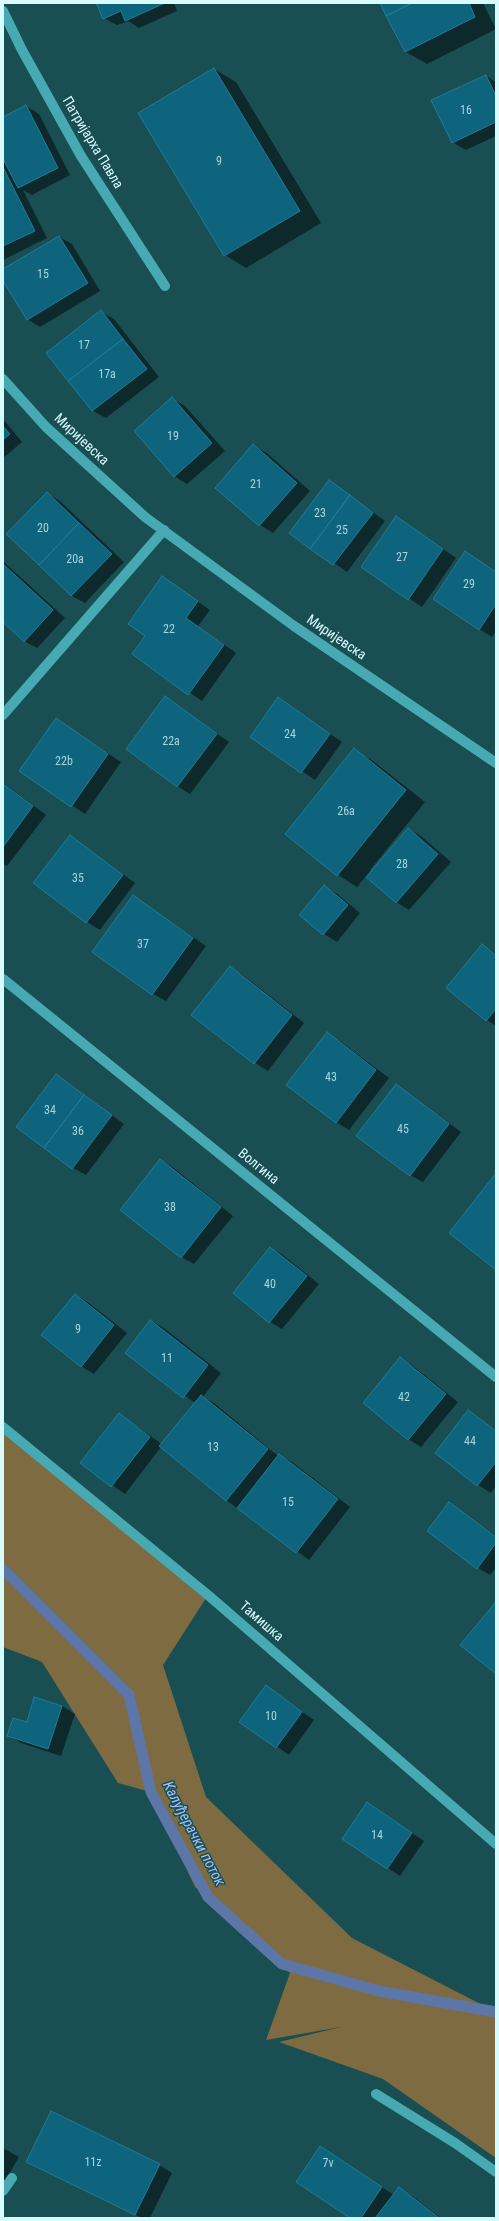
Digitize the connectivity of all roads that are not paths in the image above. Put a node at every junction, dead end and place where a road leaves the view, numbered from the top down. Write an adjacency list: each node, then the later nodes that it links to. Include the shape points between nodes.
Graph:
1 (3, 11): 2 (street, Патријарха Павла, via 81,156)
2 (165, 286)
3 (3, 380): 4 (street, Миријевска, via 46,427 145,517)
4 (164, 530): 5 (street); 6 (street, Миријевска, via 294,626)
5 (3, 715)
6 (496, 763)
7 (3, 979): 8 (street, Волгина)
8 (496, 1377)
9 (3, 1428): 10 (street, Тамишка, via 208,1595)
10 (496, 1844)
11 (376, 2094): 12 (street)
12 (496, 2172)
13 (12, 2178): 14 (street)
14 (3, 2191)

